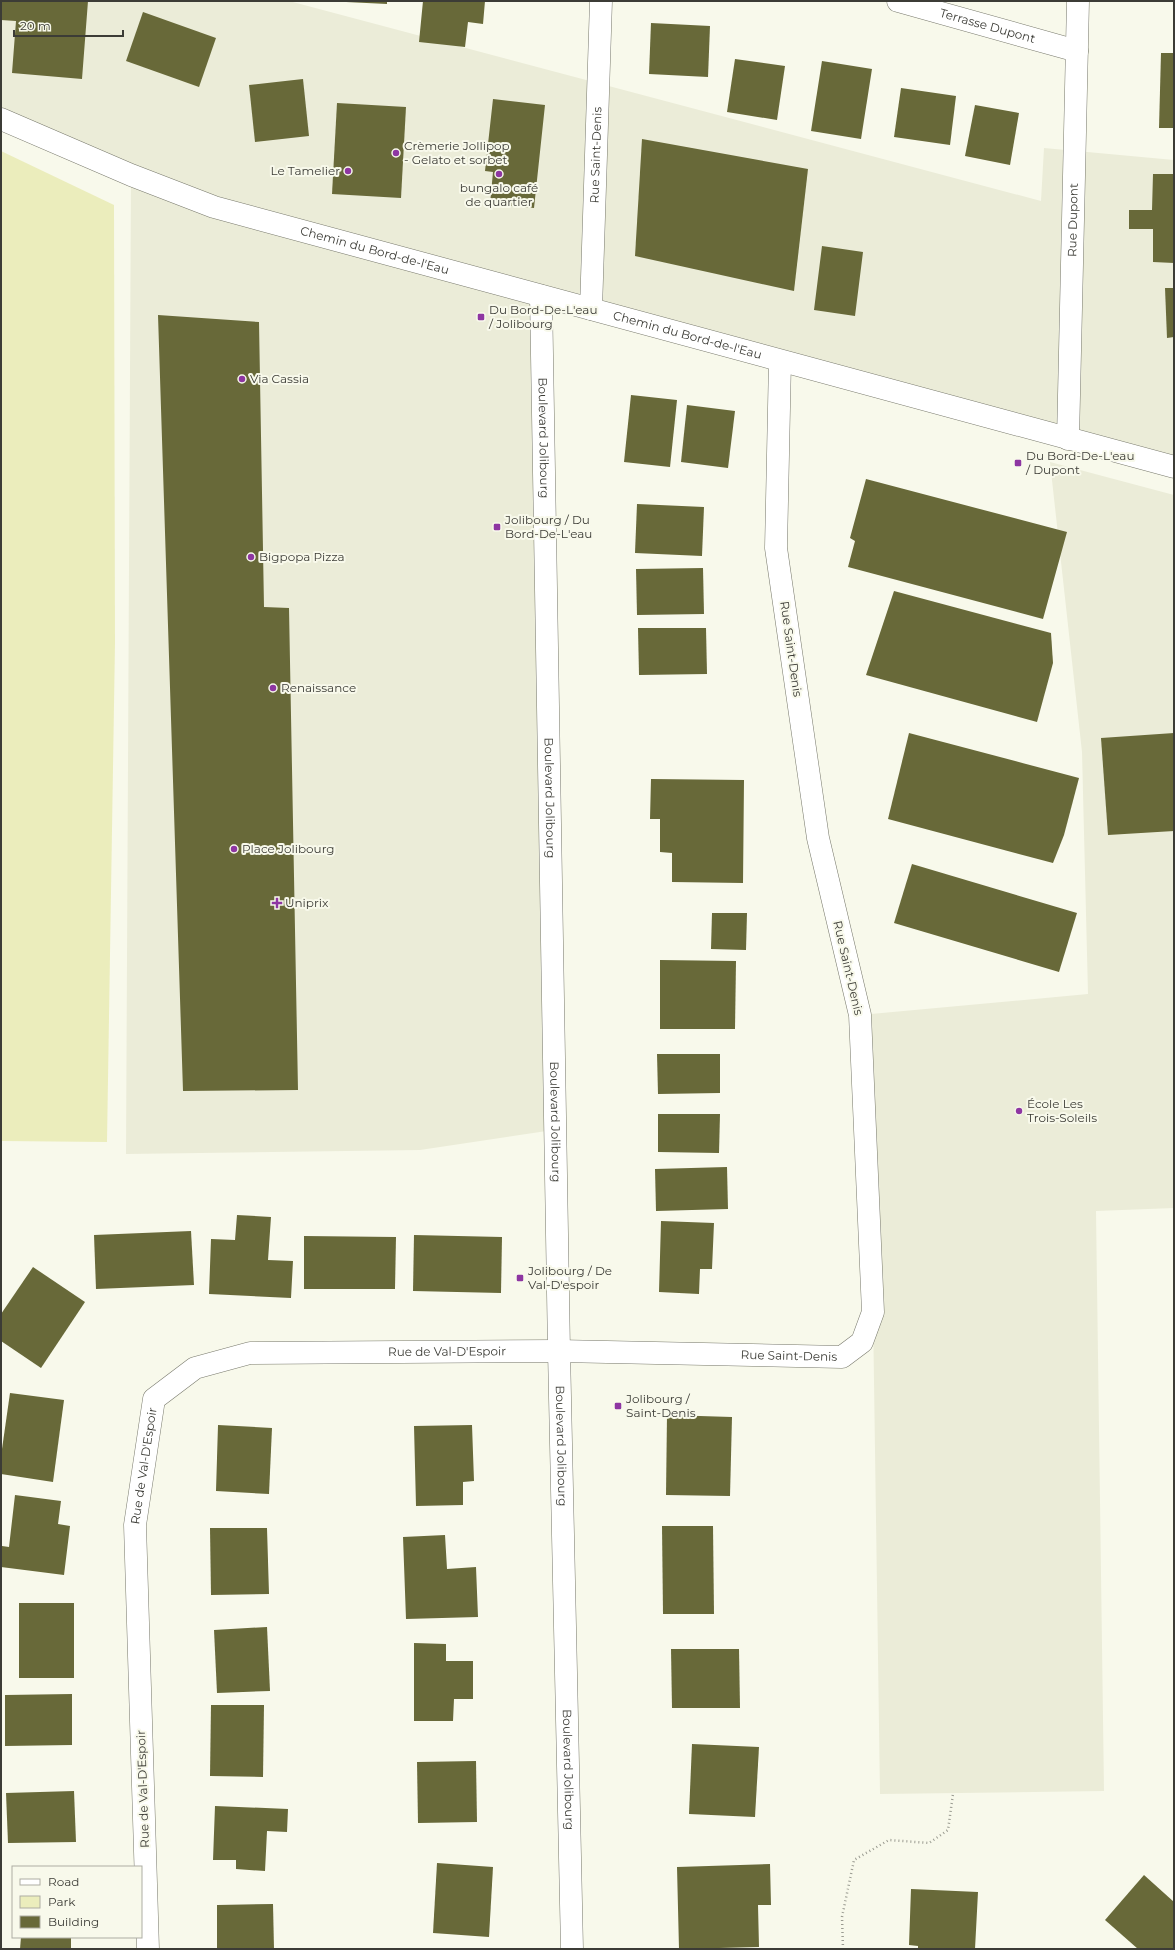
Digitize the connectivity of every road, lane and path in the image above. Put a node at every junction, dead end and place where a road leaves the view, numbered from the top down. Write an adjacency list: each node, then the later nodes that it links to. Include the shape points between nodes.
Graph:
1 (601, 1): 7 (street, Rue Saint-Denis)
2 (898, 1): 4 (street, Terrasse Dupont)
3 (1078, 1): 4 (street, Rue Dupont)
4 (1076, 51): 9 (street, Rue Dupont)
5 (1, 119): 6 (street, Chemin du Bord-de-l'Eau, via 131,176 214,207)
6 (541, 296): 7 (street, Chemin du Bord-de-l'Eau); 11 (street, Boulevard Jolibourg)
7 (591, 309): 8 (street, Chemin du Bord-de-l'Eau)
8 (780, 361): 9 (street, Chemin du Bord-de-l'Eau); 11 (street, Rue Saint-Denis, via 776,548 818,838 860,1015 873,1312 862,1342 842,1357)
9 (1068, 439): 10 (street, Chemin du Bord-de-l'Eau)
10 (1174, 467)
11 (559, 1351): 13 (street, Rue de Val-D'Espoir, via 250,1353 195,1368 154,1399 136,1525); 14 (street, Boulevard Jolibourg)
12 (953, 1794): 15 (path, via 948,1830 929,1844 889,1840 854,1860 842,1917)
13 (148, 1949)
14 (572, 1949)
15 (843, 1949)

